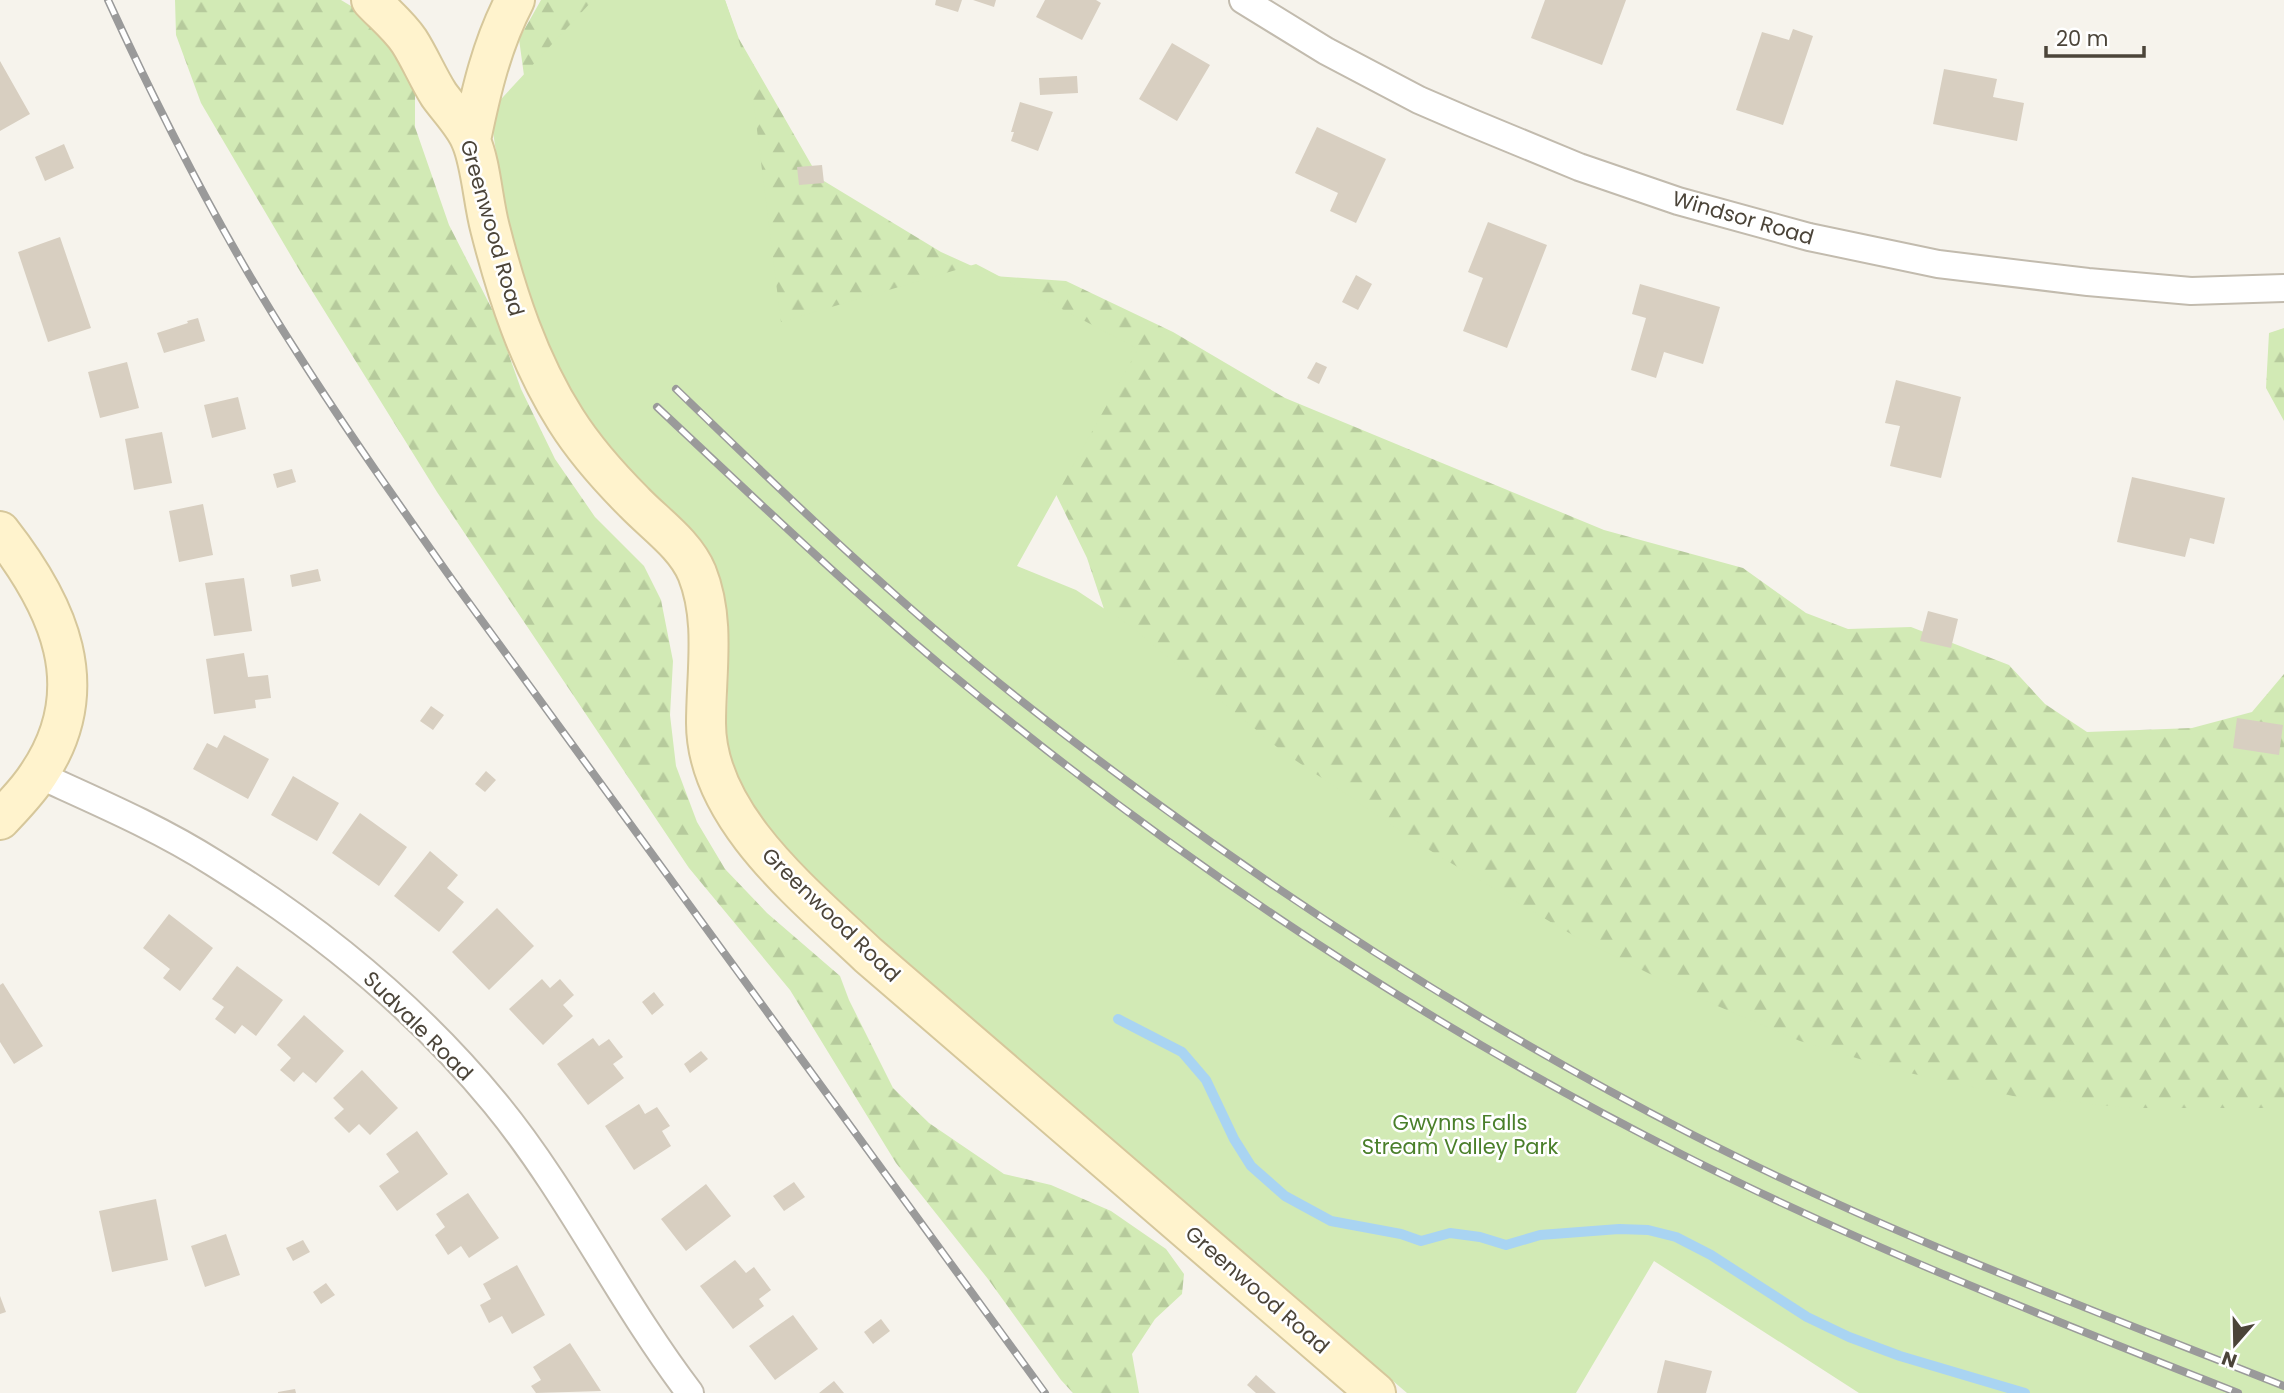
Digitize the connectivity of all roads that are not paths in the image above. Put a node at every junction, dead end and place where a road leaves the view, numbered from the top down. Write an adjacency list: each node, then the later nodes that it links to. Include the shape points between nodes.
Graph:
1 (371, 0): 4 (street, Greenwood Road, via 408,39)
2 (515, 0): 4 (street, via 483,81)
3 (1242, 0): 5 (street, Windsor Road, via 1326,51 1470,122 1579,167 1769,227 1938,264 2190,291)
4 (471, 140): 10 (street, Greenwood Road, via 514,312 543,381 597,462 677,544 696,570 708,625 710,762 756,843 868,955)
5 (2284, 289)
6 (0, 531): 7 (street, via 41,592 58,628 68,666 67,702 57,740)
7 (38, 775): 8 (street); 9 (street, Sudvale Road, via 135,819 213,862 352,961 424,1024 495,1103 542,1167)
8 (0, 820)
9 (690, 1393)
10 (1376, 1393)

